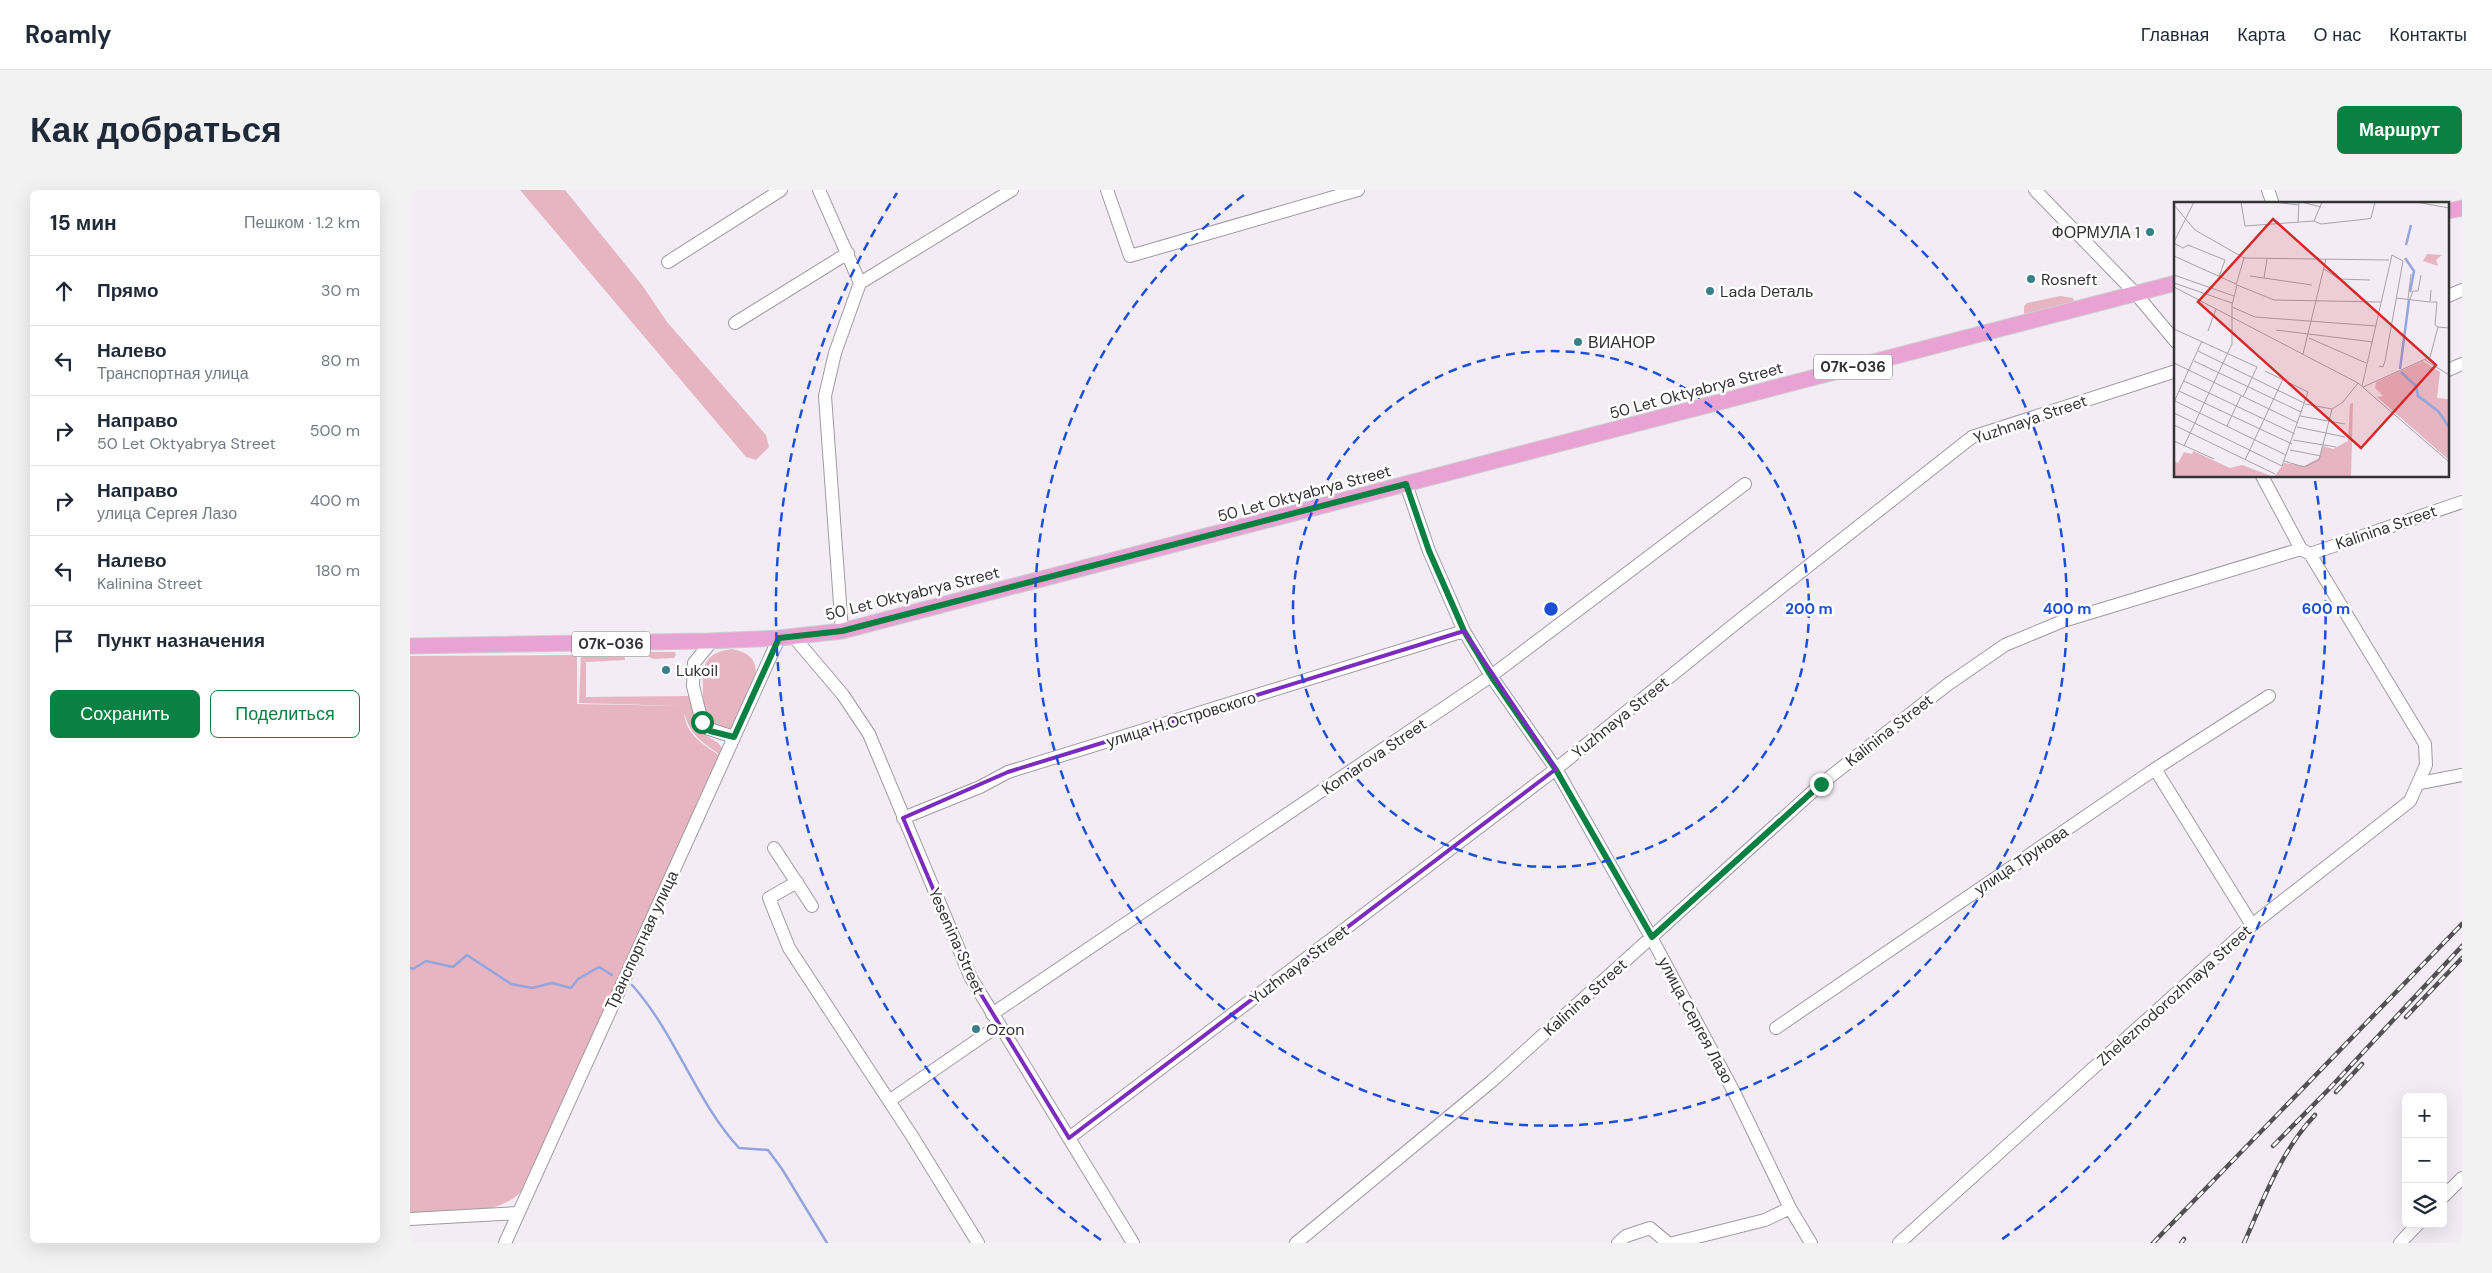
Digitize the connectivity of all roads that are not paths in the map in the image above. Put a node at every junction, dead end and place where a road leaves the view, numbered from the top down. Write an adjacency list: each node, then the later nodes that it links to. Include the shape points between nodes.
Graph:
1 (781, 190): 10 (street)
2 (819, 190): 9 (street)
3 (1012, 190): 11 (street)
4 (1106, 190): 5 (street, via 1130,256)
5 (1358, 190)
6 (2035, 190): 14 (street)
7 (2268, 190): 8 (street)
8 (2272, 202)
9 (848, 253): 11 (street); 16 (street)
10 (668, 262)
11 (860, 283): 26 (street, via 835,353 825,396)
12 (2174, 284): 14 (main road, 50 Let Oktyabrya Street / 07К-036)
13 (2462, 290): 15 (street)
14 (2136, 294): 17 (street); 22 (main road, 50 Let Oktyabrya Street / 07К-036)
15 (2450, 295)
16 (736, 323)
17 (2174, 340)
18 (2462, 364): 19 (street)
19 (2450, 369)
20 (2174, 372): 35 (street, Yuzhnaya Street, via 1972,437)
21 (2263, 478): 25 (street, Zheleznodorozhnaya Street)
22 (1406, 484): 26 (main road, 50 Let Oktyabrya Street / 07К-036); 27 (street, улица Сергея Лазо, via 1429,551)
23 (1745, 484): 31 (street, Komarova Street)
24 (2462, 502): 25 (street, Kalinina Street)
25 (2305, 552): 37 (street, Zheleznodorozhnaya Street, via 2425,744 2426,765); 43 (street, Kalinina Street, via 2063,621 2005,645 1947,685 1821,784)
26 (842, 631): 28 (main road, 50 Let Oktyabrya Street / 07К-036)
27 (1464, 631): 31 (street, улица Сергея Лазо); 38 (street, улица Н.Островского, via 1008,772 980,787)
28 (786, 637): 29 (main road, 50 Let Oktyabrya Street / 07К-036); 33 (street, Транспортная улица); 38 (street, Yesenina Street, via 843,695 869,734)
29 (712, 641): 30 (main road, 50 Let Oktyabrya Street / 07К-036); 33 (street, via 694,663 693,686 706,728)
30 (410, 646)
31 (1491, 676): 35 (street, улица Сергея Лазо); 44 (street, Komarova Street)
32 (2269, 696): 34 (street, улица Трунова)
33 (734, 737): 52 (street, Транспортная улица)
34 (2155, 769): 42 (street); 46 (street, улица Трунова)
35 (1556, 770): 43 (street, улица Сергея Лазо); 48 (street, Yuzhnaya Street)
36 (2462, 776): 37 (street)
37 (2420, 782): 42 (street, Zheleznodorozhnaya Street, via 2410,801)
38 (903, 818): 44 (street, Yesenina Street, via 971,978)
39 (774, 848): 40 (street)
40 (797, 882): 41 (street); 47 (street, via 769,898 789,948)
41 (812, 906)
42 (2252, 925): 63 (street, Zheleznodorozhnaya Street)
43 (1652, 937): 51 (street, улица Сергея Лазо, via 1734,1092); 58 (street, Kalinina Street, via 1492,1081)
44 (992, 1014): 45 (street, Yesenina Street)
45 (999, 1025): 47 (street); 48 (street, Yesenina Street)
46 (1776, 1028)
47 (890, 1101): 56 (street)
48 (1068, 1138): 57 (street, Yesenina Street)
49 (2462, 1178): 50 (street)
50 (2447, 1194)
51 (1790, 1208): 61 (street, via 1765,1220); 62 (street, улица Сергея Лазо)
52 (518, 1212): 53 (street); 55 (street, Транспортная улица)
53 (410, 1219)
54 (2414, 1228): 64 (street)
55 (505, 1243)
56 (978, 1243)
57 (1133, 1243)
58 (1296, 1243)
59 (1618, 1243): 60 (street, via 1626,1236 1650,1228)
60 (1668, 1243)
61 (1673, 1243)
62 (1811, 1243)
63 (1899, 1243)
64 (2400, 1243)

